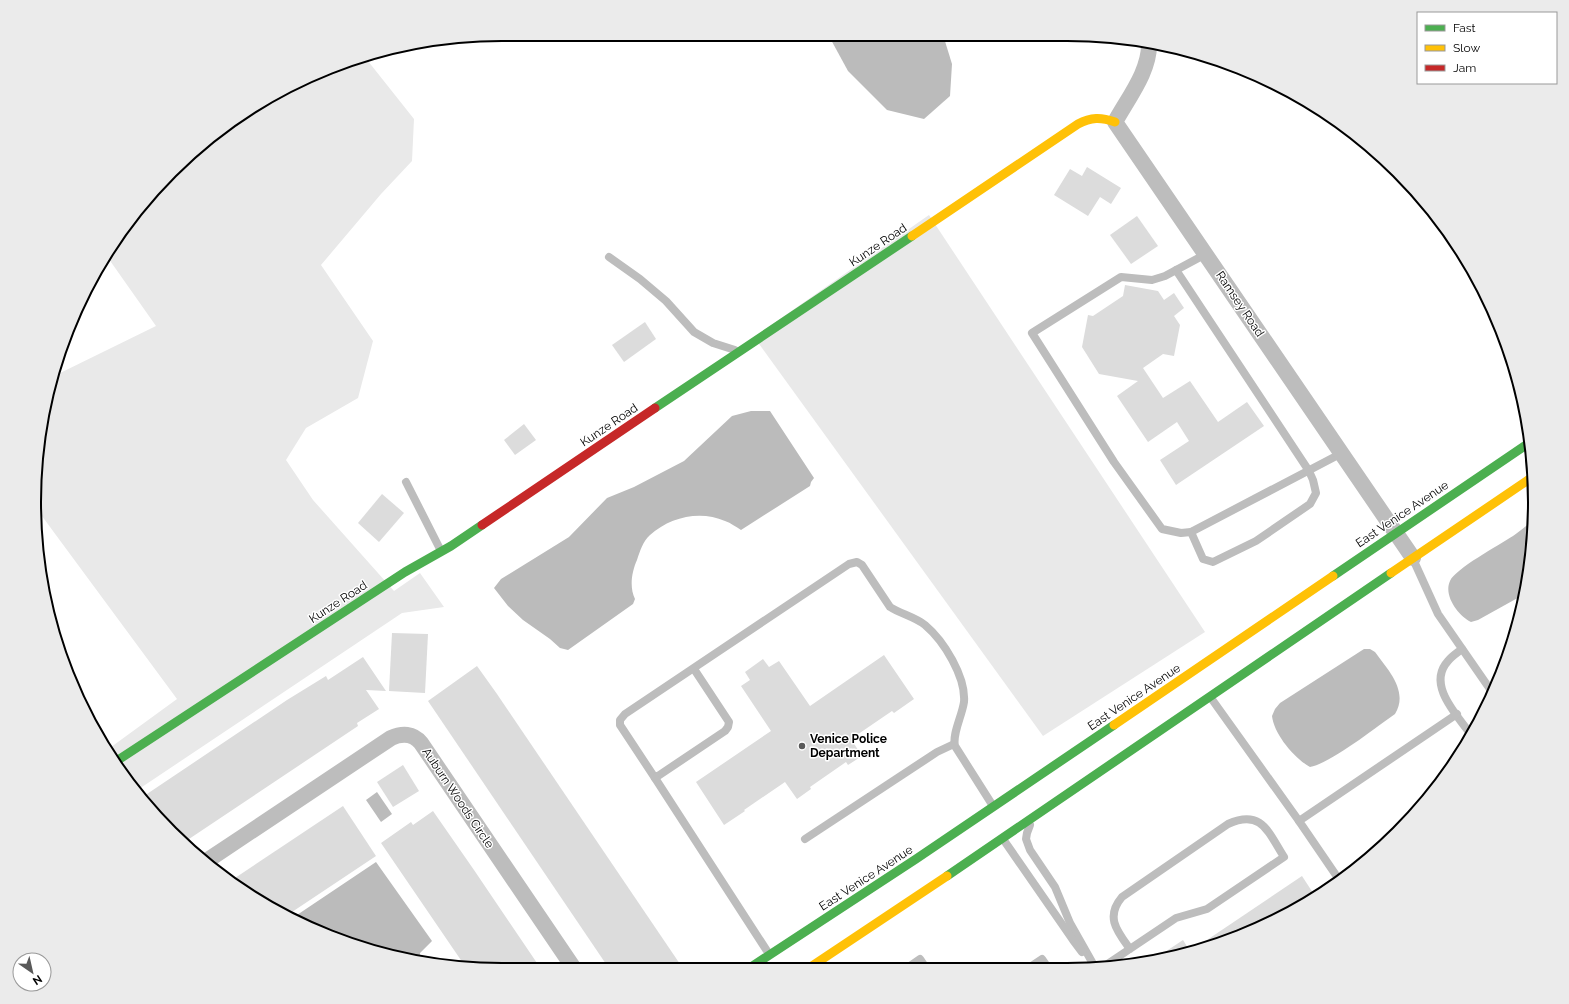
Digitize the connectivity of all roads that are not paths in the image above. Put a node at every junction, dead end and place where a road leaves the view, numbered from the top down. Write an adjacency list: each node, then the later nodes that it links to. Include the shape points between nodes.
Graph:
1 (1148, 48): 2 (street, via 1147,61 1140,78)
2 (1115, 122): 3 (street, Ramsey Road); 6 (main road, Kunze Road, via 1101,117 1083,120)
3 (1206, 254): 5 (lane); 8 (street, Ramsey Road)
4 (609, 257): 6 (lane, via 666,301 694,332)
5 (1176, 270): 9 (lane); 12 (lane, via 1152,280 1121,277 1032,333 1114,462 1162,529 1181,533)
6 (739, 351): 14 (main road, Kunze Road)
7 (1524, 445): 13 (main road, East Venice Avenue)
8 (1342, 453): 9 (lane); 13 (street, Ramsey Road)
9 (1309, 470): 12 (lane); 12 (lane, via 1316,493 1310,504 1256,541 1213,562 1203,559)
10 (1527, 481): 15 (main road)
11 (406, 482): 14 (lane)
12 (1191, 532)
13 (1397, 533): 15 (street, Ramsey Road); 18 (main road, East Venice Avenue)
14 (441, 552): 25 (main road, Kunze Road, via 406,572)
15 (1413, 558): 16 (lane, via 1438,614); 20 (main road)
16 (1462, 649): 19 (lane); 22 (lane, via 1447,661 1440,676 1443,694)
17 (694, 669): 24 (lane, via 849,564 857,562 862,565 890,607 925,625 955,664 964,695); 26 (lane, via 729,722 728,727); 26 (lane, via 625,714 620,720 620,726)
18 (1196, 669): 21 (main road); 28 (main road, East Venice Avenue)
19 (1489, 687)
20 (1210, 696): 27 (main road); 29 (lane)
21 (1166, 702)
22 (1457, 714): 23 (lane); 29 (lane)
23 (1467, 729)
24 (954, 744): 28 (lane); 32 (lane, via 937,752)
25 (120, 759)
26 (655, 778): 36 (lane)
27 (1050, 806): 31 (main road); 39 (lane, via 1029,826 1026,840 1055,887 1070,923)
28 (993, 807): 36 (main road, East Venice Avenue)
29 (1299, 821): 34 (lane)
30 (1010, 823): 31 (main road)
31 (1003, 838): 38 (lane); 42 (main road)
32 (805, 839)
33 (210, 859): 40 (street, Auburn Woods Circle, via 391,738 400,734 408,735 421,743)
34 (1336, 876)
35 (1130, 949): 35 (lane, via 1176,918 1207,909 1284,857 1264,826 1246,819 1228,824 1122,897 1114,909 1114,923); 37 (lane)
36 (770, 955): 41 (main road, East Venice Avenue)
37 (1113, 960)
38 (1091, 962)
39 (1092, 962)
40 (570, 963)
41 (757, 963)
42 (816, 963)
43 (1036, 963): 44 (lane, via 1042,959)
44 (1045, 963)

